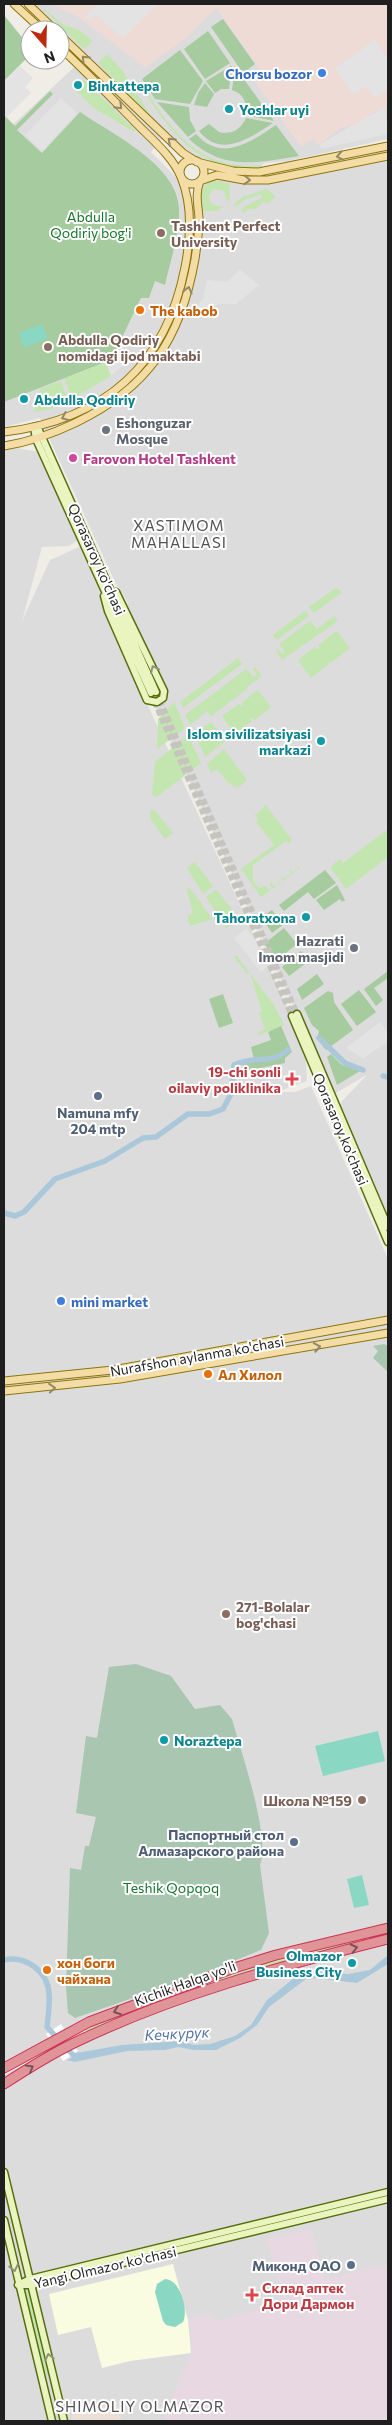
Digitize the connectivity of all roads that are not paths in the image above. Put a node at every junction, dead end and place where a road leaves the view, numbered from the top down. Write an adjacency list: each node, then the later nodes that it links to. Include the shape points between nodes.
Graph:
1 (14, 4): 3 (main road)
2 (28, 4): 4 (main road)
3 (31, 20)
4 (45, 20)
5 (70, 44): 9 (main road, one-way to 5)
6 (70, 57): 10 (main road, one-way to 10, via 158,145)
7 (388, 146): 9 (main road, one-way to 9, via 259,172)
8 (388, 156): 11 (main road, one-way to 8, via 214,176 268,180)
9 (197, 162): 10 (main road, via 184,164); 11 (main road, via 203,171)
10 (181, 176): 11 (main road, via 190,184); 12 (main road, one-way to 12, via 189,209 189,242 177,298 162,337 140,368 114,390 76,412)
11 (200, 181): 14 (main road, one-way to 11, via 119,398 142,379 164,350 180,316 192,273 198,226 196,194)
12 (36, 427): 13 (main road); 14 (main road, Qorasaroy ko'chasi)
13 (4, 432)
14 (40, 438): 15 (main road); 16 (main road, Qorasaroy ko'chasi)
15 (4, 446)
16 (103, 577): 16 (main road, one-way to 16, via 108,611 147,700 157,702 164,691 123,603); 17 (main road, Qorasaroy ko'chasi)
17 (153, 692)
18 (388, 1227): 19 (main road, Qorasaroy ko'chasi, via 294,1015)
19 (388, 1242)
20 (388, 1320): 22 (main road, Nurafshon aylanma ko'chasi)
21 (388, 1333): 23 (main road, Nurafshon aylanma ko'chasi, one-way to 21)
22 (228, 1351): 23 (main road, via 225,1357); 24 (main road, Nurafshon aylanma ko'chasi, via 113,1370)
23 (230, 1362): 26 (main road, Nurafshon aylanma ko'chasi, one-way to 23)
24 (23, 1380): 25 (main road, Nurafshon aylanma ko'chasi); 26 (main road)
25 (4, 1381)
26 (24, 1390): 27 (main road, Nurafshon aylanma ko'chasi)
27 (4, 1391)
28 (388, 1928): 30 (highway, Kichik Halqa yo'li, one-way to 30, via 231,1969 66,2032)
29 (388, 1939): 31 (highway, Kichik Halqa yo'li, one-way to 29, via 73,2043 141,2013 238,1979)
30 (4, 2068)
31 (4, 2084)
32 (4, 2172): 36 (main road)
33 (388, 2192): 36 (main road, Yangi Olmazor ko'chasi)
34 (388, 2199): 36 (main road, Yangi Olmazor ko'chasi)
35 (4, 2220): 37 (main road, one-way to 37)
36 (31, 2282): 37 (main road, Yangi Olmazor ko'chasi); 38 (main road, one-way to 36)
37 (18, 2285): 39 (main road)
38 (54, 2378): 39 (main road); 41 (main road)
39 (42, 2381): 40 (main road)
40 (52, 2421)
41 (64, 2421)

